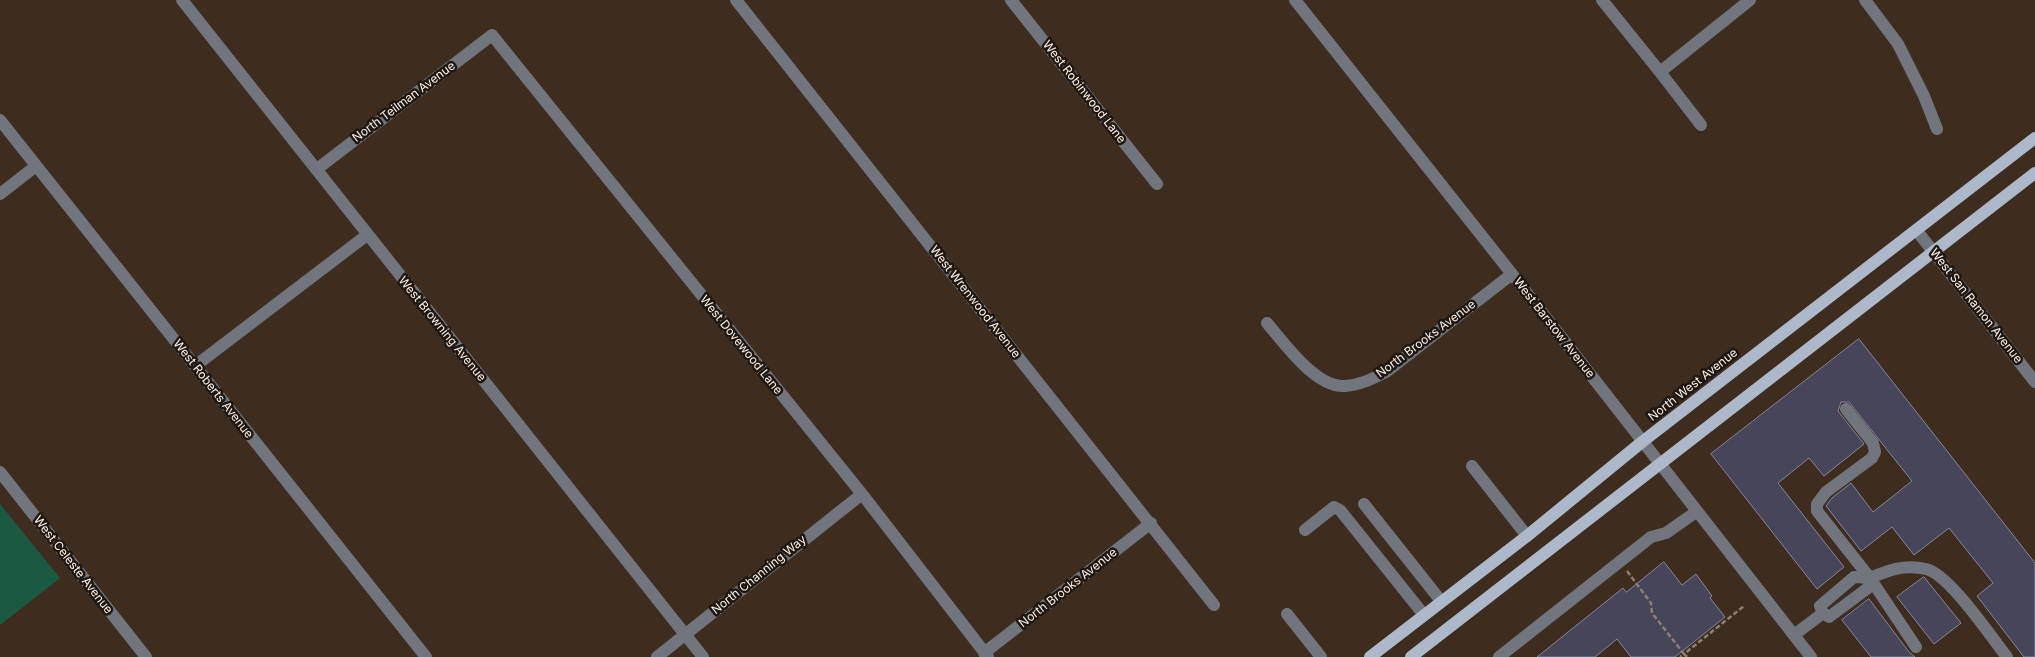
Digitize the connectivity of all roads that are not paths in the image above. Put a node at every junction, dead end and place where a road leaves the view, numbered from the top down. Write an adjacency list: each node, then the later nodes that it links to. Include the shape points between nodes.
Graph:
1 (182, 0): 15 (street, West Browning Avenue)
2 (736, 0): 34 (street, West Wrenwood Avenue)
3 (1011, 0): 17 (street, West Robinwood Lane)
4 (1295, 0): 22 (street, West Barstow Avenue)
5 (1602, 0): 9 (street)
6 (1750, 0): 9 (street)
7 (1865, 0): 12 (street, via 1898,44)
8 (492, 35): 15 (street, North Teilman Avenue); 31 (street, West Dovewood Lane)
9 (1660, 72): 11 (street)
10 (0, 120): 14 (street, West Roberts Avenue)
11 (1701, 125)
12 (1937, 130)
13 (2035, 138): 19 (main road, North West Avenue)
14 (36, 166): 18 (street); 24 (street, West Roberts Avenue)
15 (316, 169): 20 (street, West Browning Avenue)
16 (2035, 173): 21 (main road)
17 (1157, 184)
18 (0, 194)
19 (1917, 231): 21 (street, West San Ramon Avenue); 27 (main road, North West Avenue)
20 (367, 235): 24 (street); 42 (street, West Browning Avenue)
21 (1934, 252): 25 (street, West San Ramon Avenue); 28 (main road)
22 (1512, 274): 23 (street, North Brooks Avenue, via 1386,372 1366,382 1343,386 1322,379 1303,365); 27 (street, West Barstow Avenue)
23 (1267, 323)
24 (195, 366): 48 (street, West Roberts Avenue)
25 (2035, 382)
26 (1846, 409): 37 (street, via 1873,443 1875,452 1872,458 1826,492 1816,508)
27 (1642, 442): 28 (street, West Barstow Avenue); 36 (main road, North West Avenue)
28 (1658, 463): 33 (street, West Barstow Avenue); 46 (main road)
29 (1472, 466): 36 (street)
30 (0, 472): 47 (street, West Celeste Avenue)
31 (862, 494): 42 (street, North Channing Way); 45 (street, West Dovewood Lane)
32 (1364, 504): 38 (street)
33 (1696, 512): 43 (street, West Barstow Avenue); 53 (street, via 1666,533 1651,538)
34 (1151, 523): 39 (street, West Wrenwood Avenue); 45 (street, North Brooks Avenue)
35 (1304, 530): 41 (street, via 1334,507 1340,510)
36 (1527, 536): 38 (main road, North West Avenue)
37 (1870, 578): 43 (street, via 1868,588 1829,617 1823,613); 44 (street); 55 (street, via 1894,568 1926,569 1939,574)
38 (1441, 601): 41 (main road, North West Avenue)
39 (1214, 605)
40 (1287, 614): 51 (street)
41 (1424, 615): 52 (main road, North West Avenue)
42 (685, 634): 49 (street, North Channing Way); 50 (street, West Browning Avenue)
43 (1794, 636): 54 (street, West Barstow Avenue)
44 (1916, 647)
45 (986, 655)
46 (1416, 655)
47 (146, 657)
48 (426, 657)
49 (657, 657)
50 (703, 657)
51 (1321, 657)
52 (1370, 657)
53 (1499, 657)
54 (1811, 657)
55 (2007, 657)

